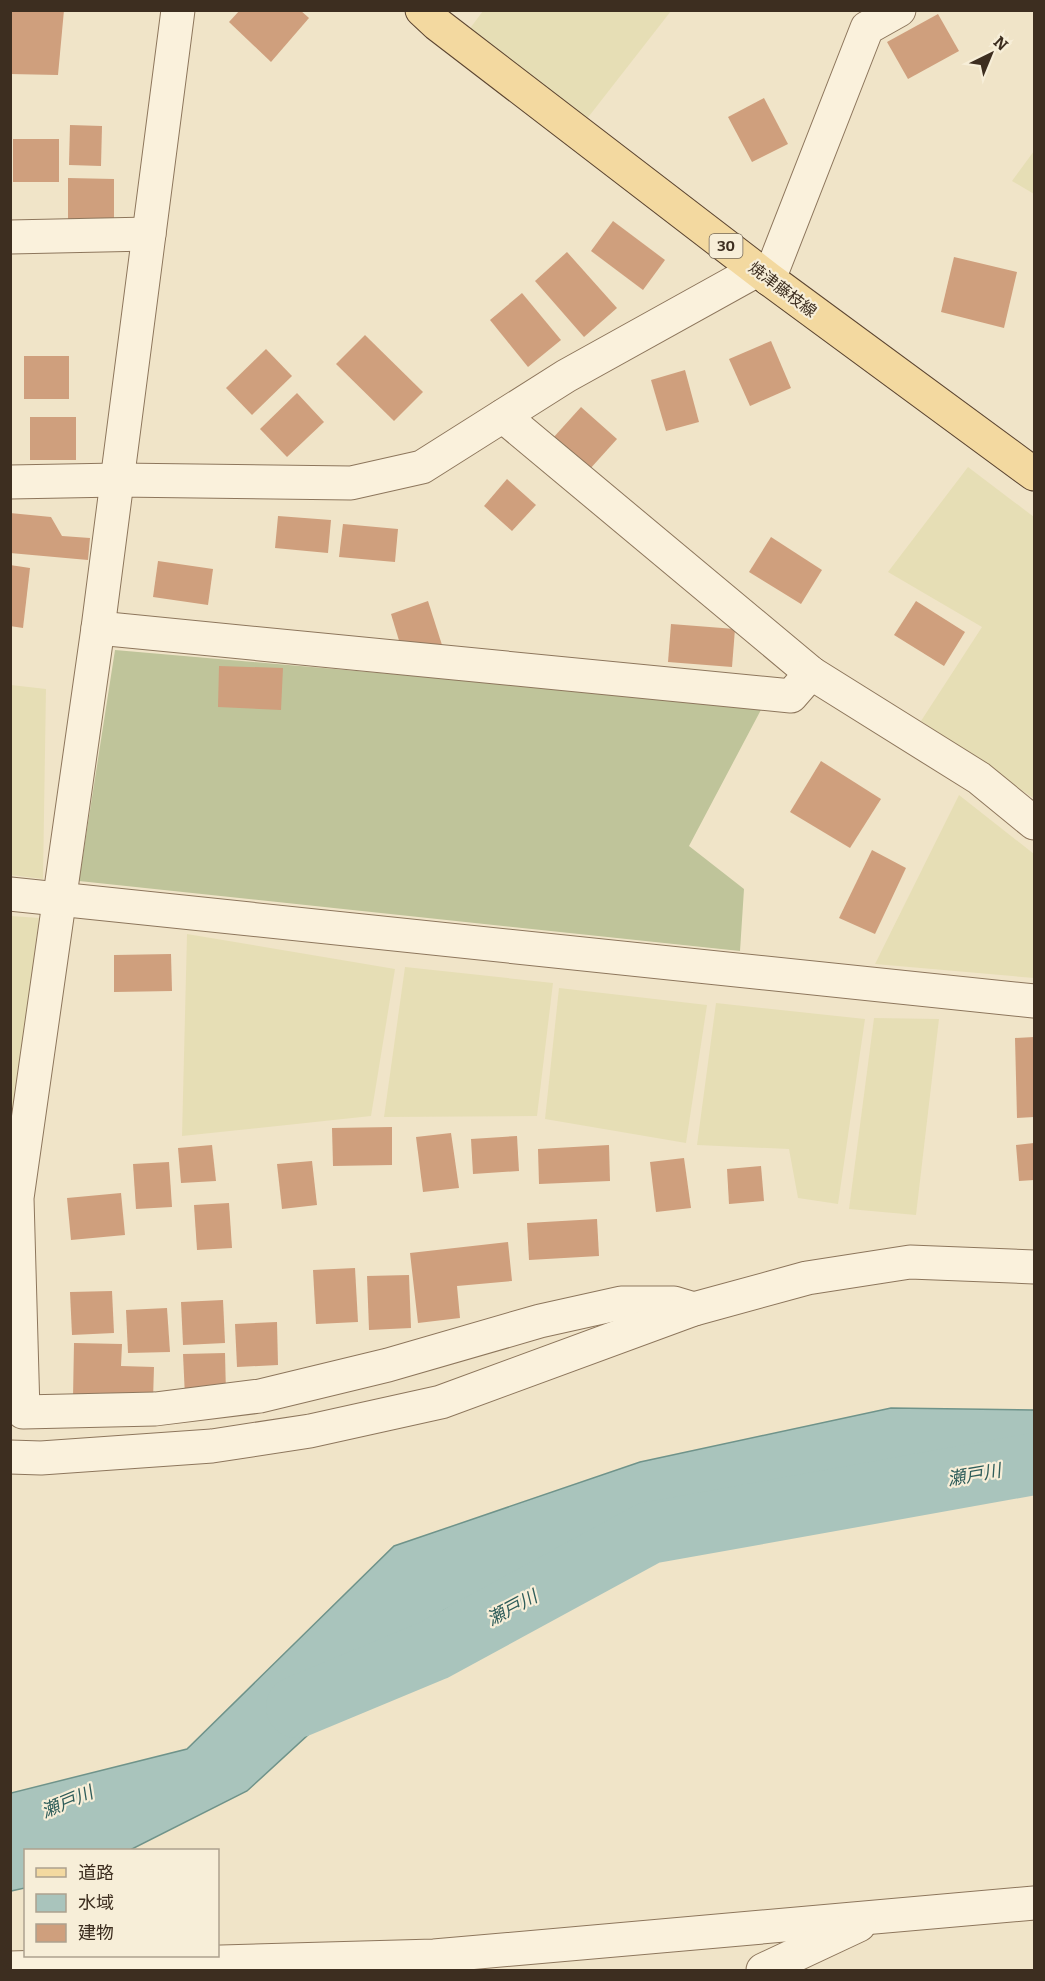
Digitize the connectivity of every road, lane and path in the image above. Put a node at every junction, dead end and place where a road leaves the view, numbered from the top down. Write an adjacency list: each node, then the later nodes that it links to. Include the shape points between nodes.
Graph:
1 (178, 10): 4 (street)
2 (422, 10): 6 (main road, 焼津藤枝線 / 30)
3 (899, 10): 6 (street, via 867,28)
4 (149, 234): 5 (street); 9 (street)
5 (10, 237)
6 (763, 275): 7 (street, via 566,376); 8 (main road, 焼津藤枝線 / 30)
7 (503, 416): 9 (street, via 422,467 351,483); 12 (street)
8 (1035, 474)
9 (118, 480): 10 (street); 11 (street)
10 (10, 482)
11 (98, 628): 12 (street, via 791,696); 15 (street)
12 (811, 673): 13 (street, via 979,778)
13 (1035, 823)
14 (10, 894): 15 (street)
15 (60, 899): 16 (street); 17 (street)
16 (1035, 1000)
17 (14, 1199): 19 (street, via 23,1412 155,1408 260,1396 388,1365 540,1320 621,1303 674,1303)
18 (1035, 1267): 19 (street, via 910,1262 807,1278)
19 (694, 1309): 20 (street, via 441,1402 310,1431 212,1446)
20 (10, 1457)
21 (1035, 1903): 22 (street)
22 (878, 1915): 23 (street, via 434,1956); 24 (street)
23 (10, 1968)
24 (763, 1971)

